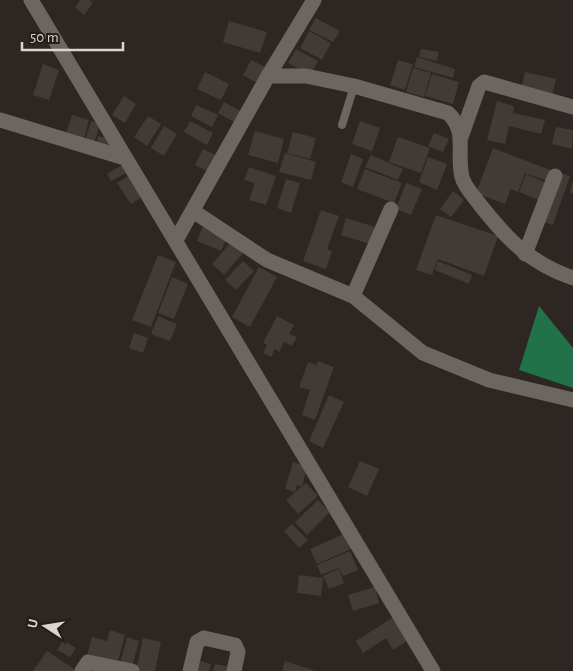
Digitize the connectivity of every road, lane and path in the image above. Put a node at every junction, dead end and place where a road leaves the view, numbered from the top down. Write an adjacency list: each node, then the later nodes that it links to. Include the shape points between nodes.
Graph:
1 (31, 0): 9 (street)
2 (314, 0): 3 (street)
3 (268, 76): 4 (street, via 306,76); 12 (street)
4 (354, 86): 7 (lane); 8 (street, via 448,113 457,122)
5 (573, 107): 8 (street, via 484,82 478,86)
6 (0, 120): 9 (street)
7 (342, 125)
8 (461, 137): 14 (street, via 458,160 462,180 505,236)
9 (125, 158): 13 (street)
10 (555, 176): 14 (street)
11 (391, 209): 16 (street)
12 (192, 211): 13 (street); 16 (street, via 267,260)
13 (176, 240): 22 (street)
14 (525, 254): 15 (street, via 555,272)
15 (573, 278)
16 (353, 296): 17 (street, via 423,353 489,380)
17 (573, 400)
18 (82, 671): 19 (street, via 88,662)
19 (132, 671)
20 (190, 671): 21 (street, via 197,642 204,638 235,645 238,652)
21 (234, 671)
22 (433, 671)

